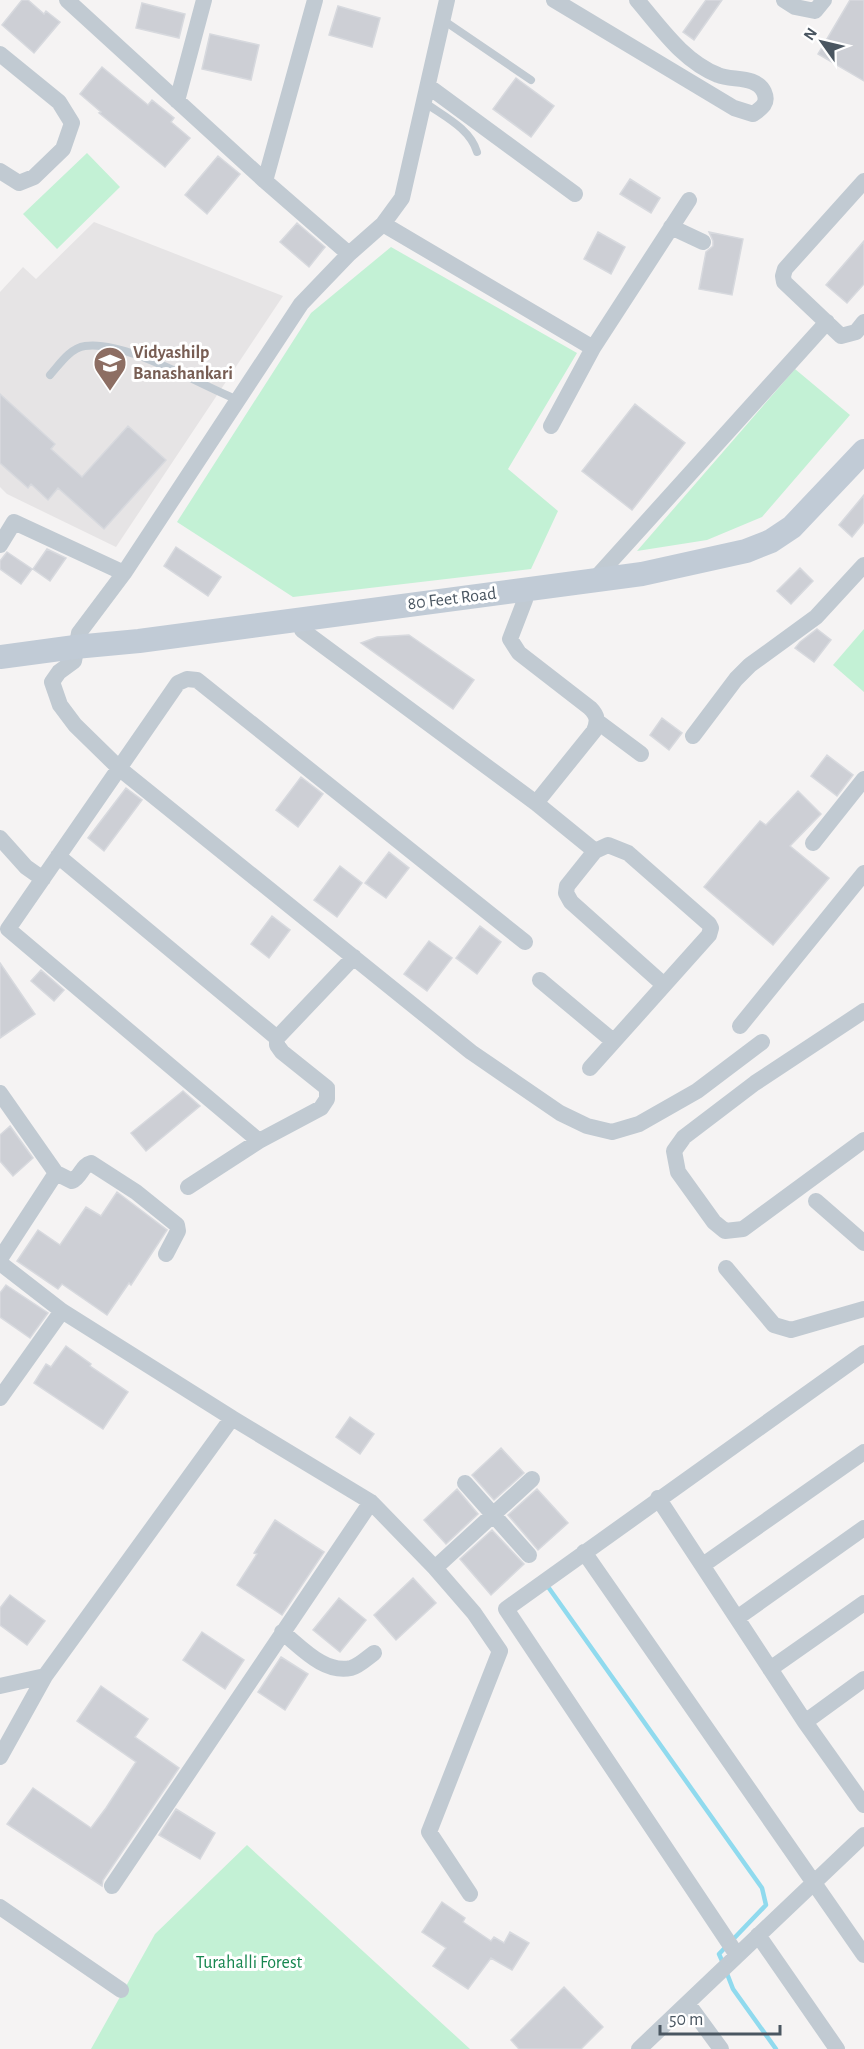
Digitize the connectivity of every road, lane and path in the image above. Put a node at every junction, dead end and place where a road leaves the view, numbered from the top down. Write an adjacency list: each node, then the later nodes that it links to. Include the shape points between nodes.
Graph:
1 (67, 0): 13 (street)
2 (204, 0): 13 (street)
3 (315, 0): 17 (street)
4 (447, 0): 9 (street)
5 (554, 0): 6 (street, via 734,108 753,114 763,108 764,91 756,83 720,76 698,65)
6 (637, 0)
7 (784, 0): 8 (street, via 815,11)
8 (824, 0)
9 (443, 20): 11 (lane); 12 (street)
10 (0, 54): 16 (street, via 59,102 72,123 63,149 34,177 19,183)
11 (531, 80)
12 (428, 86): 14 (street); 19 (street)
13 (177, 101): 17 (street)
14 (424, 102): 15 (lane, via 474,140); 21 (street, via 402,198)
15 (477, 152)
16 (0, 171)
17 (264, 181): 24 (street)
18 (864, 181): 25 (street, via 785,269 783,276 784,282)
19 (575, 194)
20 (689, 200): 22 (street)
21 (383, 224): 24 (street); 27 (street)
22 (671, 227): 23 (street); 27 (street)
23 (703, 242)
24 (349, 254): 29 (street, via 301,304)
25 (827, 322): 26 (street, via 841,336 856,332); 36 (street)
26 (864, 322)
27 (593, 348): 30 (street)
28 (50, 375): 29 (lane, via 75,350 86,346 112,348)
29 (238, 400): 35 (street)
30 (551, 426)
31 (864, 451): 36 (main road, 80 Feet Road, via 801,519 771,541 746,551)
32 (864, 466): 37 (main road, 80 Feet Road, via 809,526 788,544 763,556 643,585)
33 (0, 545): 35 (street, via 14,522)
34 (864, 565): 43 (street, via 816,617 736,679)
35 (124, 573): 39 (street, via 79,633)
36 (593, 581): 39 (main road, 80 Feet Road, via 139,641)
37 (525, 600): 38 (main road, 80 Feet Road); 42 (street, via 510,639 519,653 596,713)
38 (302, 630): 39 (main road, 80 Feet Road); 47 (street)
39 (75, 654): 40 (main road, 80 Feet Road); 41 (main road, 80 Feet Road); 45 (street, via 52,682 60,705)
40 (0, 657)
41 (0, 670)
42 (598, 722): 44 (street); 47 (street)
43 (693, 736)
44 (641, 754)
45 (120, 769): 51 (street); 54 (street, via 178,683 197,680); 55 (street)
46 (864, 778): 49 (street)
47 (536, 803): 50 (street)
48 (0, 838): 53 (street, via 26,867)
49 (813, 843)
50 (595, 851): 57 (street, via 567,886 571,902); 57 (street, via 608,845 628,853 709,924 709,935)
51 (58, 856): 53 (street); 60 (street)
52 (864, 873): 59 (street)
53 (43, 879): 68 (street, via 8,929)
54 (525, 942)
55 (354, 957): 60 (street); 63 (street, via 471,1052 560,1113 587,1126 612,1132 639,1124 697,1090)
56 (540, 980): 61 (street)
57 (664, 985): 61 (street)
58 (864, 1011): 65 (street)
59 (740, 1026)
60 (277, 1038): 68 (street, via 282,1052 327,1088 327,1099 321,1108)
61 (613, 1041): 64 (street)
62 (762, 1042): 63 (street)
63 (739, 1059): 65 (street)
64 (590, 1068)
65 (755, 1083): 67 (street, via 684,1137 674,1151 678,1172 724,1231 743,1229)
66 (0, 1093): 69 (street)
67 (864, 1140)
68 (259, 1141): 70 (street)
69 (56, 1173): 73 (street, via 76,1180 91,1163 136,1192 177,1225 178,1231); 74 (street)
70 (188, 1188)
71 (816, 1201): 72 (street)
72 (864, 1243)
73 (166, 1254)
74 (0, 1261): 77 (street)
75 (726, 1268): 76 (street, via 774,1325 791,1330)
76 (864, 1309)
77 (62, 1311): 79 (street); 80 (street)
78 (864, 1353): 84 (street)
79 (0, 1398)
80 (232, 1418): 85 (street); 97 (street)
81 (864, 1452): 90 (street)
82 (532, 1479): 86 (street)
83 (465, 1483): 86 (street)
84 (658, 1498): 88 (street); 90 (street)
85 (371, 1502): 91 (street); 94 (street)
86 (492, 1515): 89 (street); 91 (street)
87 (864, 1528): 93 (street)
88 (584, 1552): 104 (street); 109 (street, via 506,1609)
89 (529, 1555)
90 (703, 1565): 93 (street)
91 (435, 1568): 106 (street, via 500,1651 429,1832)
92 (864, 1603): 96 (street)
93 (737, 1618): 96 (street)
94 (282, 1632): 95 (street, via 319,1662 336,1669 353,1668); 105 (street)
95 (374, 1653)
96 (770, 1669): 100 (street)
97 (45, 1676): 99 (street); 101 (street)
98 (864, 1679): 100 (street)
99 (0, 1686)
100 (805, 1722): 102 (street)
101 (0, 1757)
102 (864, 1805)
103 (864, 1835): 104 (street)
104 (813, 1883): 108 (street); 110 (street)
105 (112, 1886)
106 (470, 1894)
107 (0, 1907): 111 (street)
108 (758, 1935): 109 (street); 115 (street)
109 (736, 1955): 112 (street)
110 (864, 1955)
111 (121, 1990)
112 (688, 2004): 113 (street); 114 (street)
113 (639, 2049)
114 (721, 2049)
115 (837, 2049)

